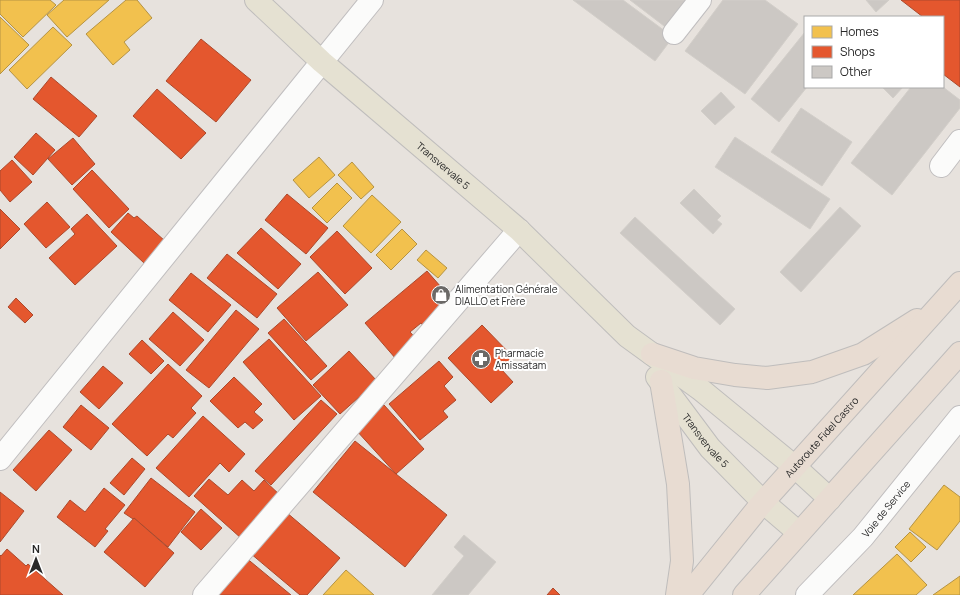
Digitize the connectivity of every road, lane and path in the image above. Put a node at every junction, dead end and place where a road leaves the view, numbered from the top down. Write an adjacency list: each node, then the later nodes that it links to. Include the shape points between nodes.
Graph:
1 (256, 0): 5 (main road, Transvervale 5)
2 (372, 0): 5 (street)
3 (700, 0): 4 (street)
4 (674, 33)
5 (322, 62): 8 (main road, Transvervale 5); 16 (street)
6 (960, 141): 7 (street)
7 (942, 166)
8 (519, 230): 11 (main road, Transvervale 5); 21 (street)
9 (960, 283): 10 (highway, Autoroute Fidel Castro)
10 (940, 305): 13 (highway, via 864,354 812,372 767,378 735,375 694,368); 17 (highway, Autoroute Fidel Castro)
11 (627, 336): 13 (main road, Transvervale 5); 14 (main road, Transvervale 5)
12 (960, 353): 18 (highway)
13 (652, 354): 17 (main road, Transvervale 5, via 700,389)
14 (661, 381): 19 (main road, Transvervale 5, via 710,448); 22 (highway, via 678,484 682,561)
15 (960, 417): 25 (street, Voie de Service, via 863,537)
16 (0, 459)
17 (795, 467): 18 (main road, Transvervale 5); 19 (highway, Autoroute Fidel Castro)
18 (830, 499): 20 (highway)
19 (763, 502): 20 (main road, Transvervale 5); 23 (highway, Autoroute Fidel Castro)
20 (799, 533): 24 (highway)
21 (204, 595)
22 (677, 595)
23 (688, 595)
24 (744, 595)
25 (807, 595)

